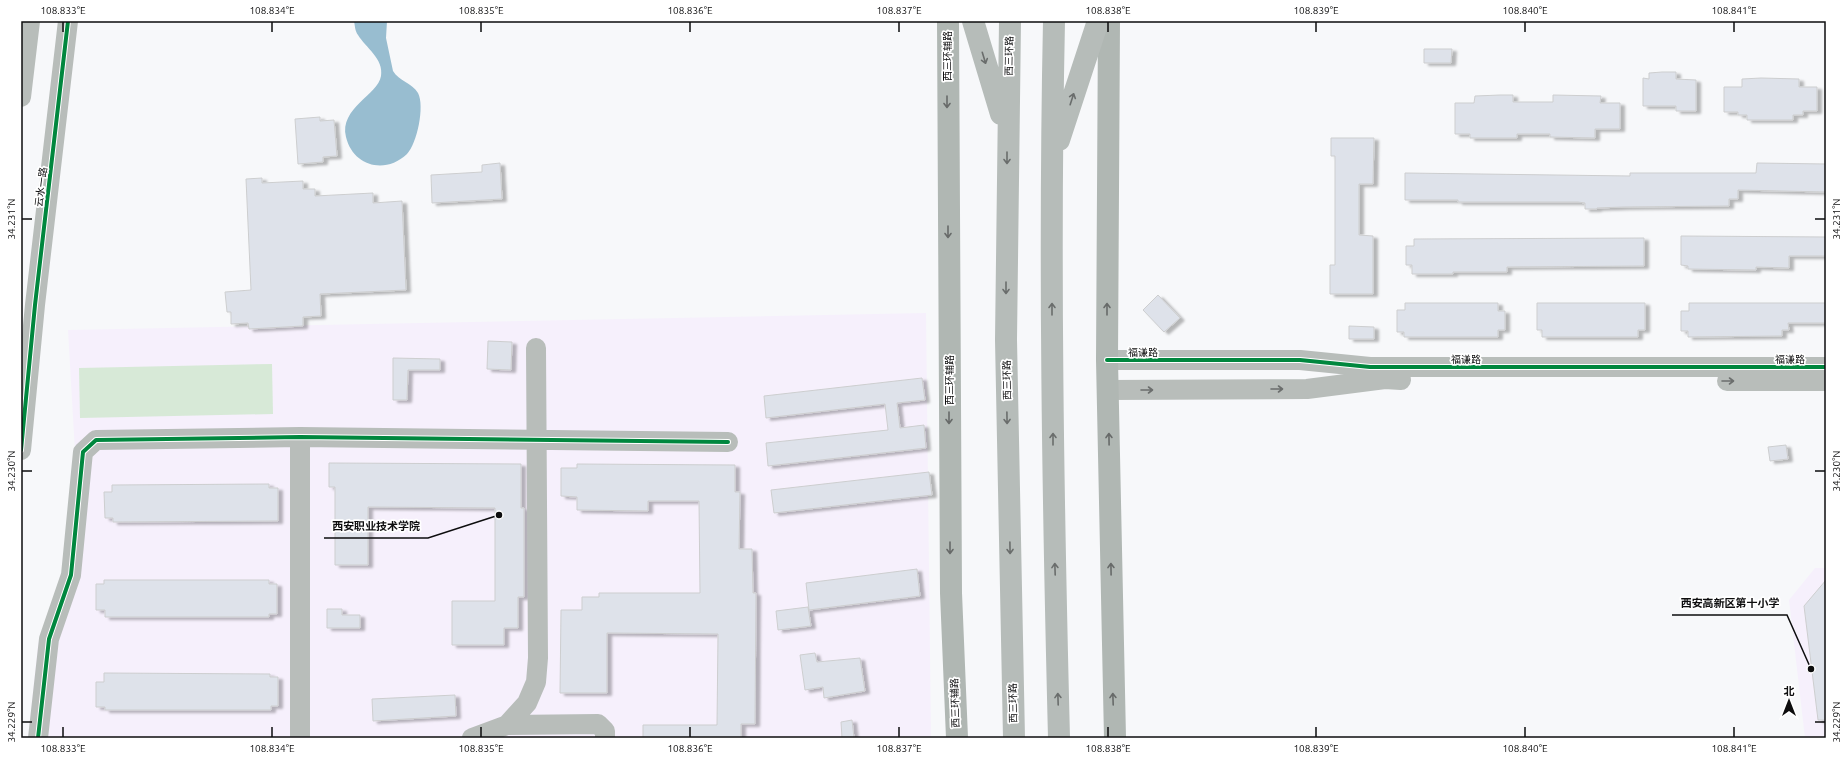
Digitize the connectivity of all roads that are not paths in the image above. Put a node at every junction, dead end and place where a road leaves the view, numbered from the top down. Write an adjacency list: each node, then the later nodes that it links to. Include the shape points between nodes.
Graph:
1 (30, 21): 9 (street)
2 (68, 21): 20 (street, 云水一路)
3 (948, 21): 26 (main road, 西三环辅路, one-way to 26, via 951,593)
4 (973, 21): 10 (highway, one-way to 10)
5 (1010, 21): 10 (highway, 西三环路)
6 (1054, 21): 11 (highway)
7 (1098, 21): 11 (highway, one-way to 7)
8 (1109, 21): 13 (main road, one-way to 8)
9 (21, 97)
10 (1007, 134): 27 (highway, 西三环路, one-way to 27, via 1006,340)
11 (1051, 162): 28 (highway, one-way to 11, via 1053,513)
12 (536, 348): 18 (street)
13 (1107, 360): 14 (street, 福谦路, via 1300,360 1370,367); 16 (main road)
14 (1826, 367)
15 (1826, 381): 16 (street, 福谦路, one-way to 15, via 1307,389 1385,380)
16 (1108, 390): 29 (main road, one-way to 16)
17 (300, 436): 18 (street); 22 (street, via 96,440 83,452 71,575 49,639); 23 (street)
18 (537, 440): 19 (street); 21 (street, via 536,682 527,703)
19 (728, 442)
20 (21, 450)
21 (507, 725): 24 (street); 25 (street, via 598,724 605,731)
22 (38, 738)
23 (301, 738)
24 (472, 738)
25 (605, 738)
26 (957, 738)
27 (1014, 738)
28 (1059, 738)
29 (1115, 738)

